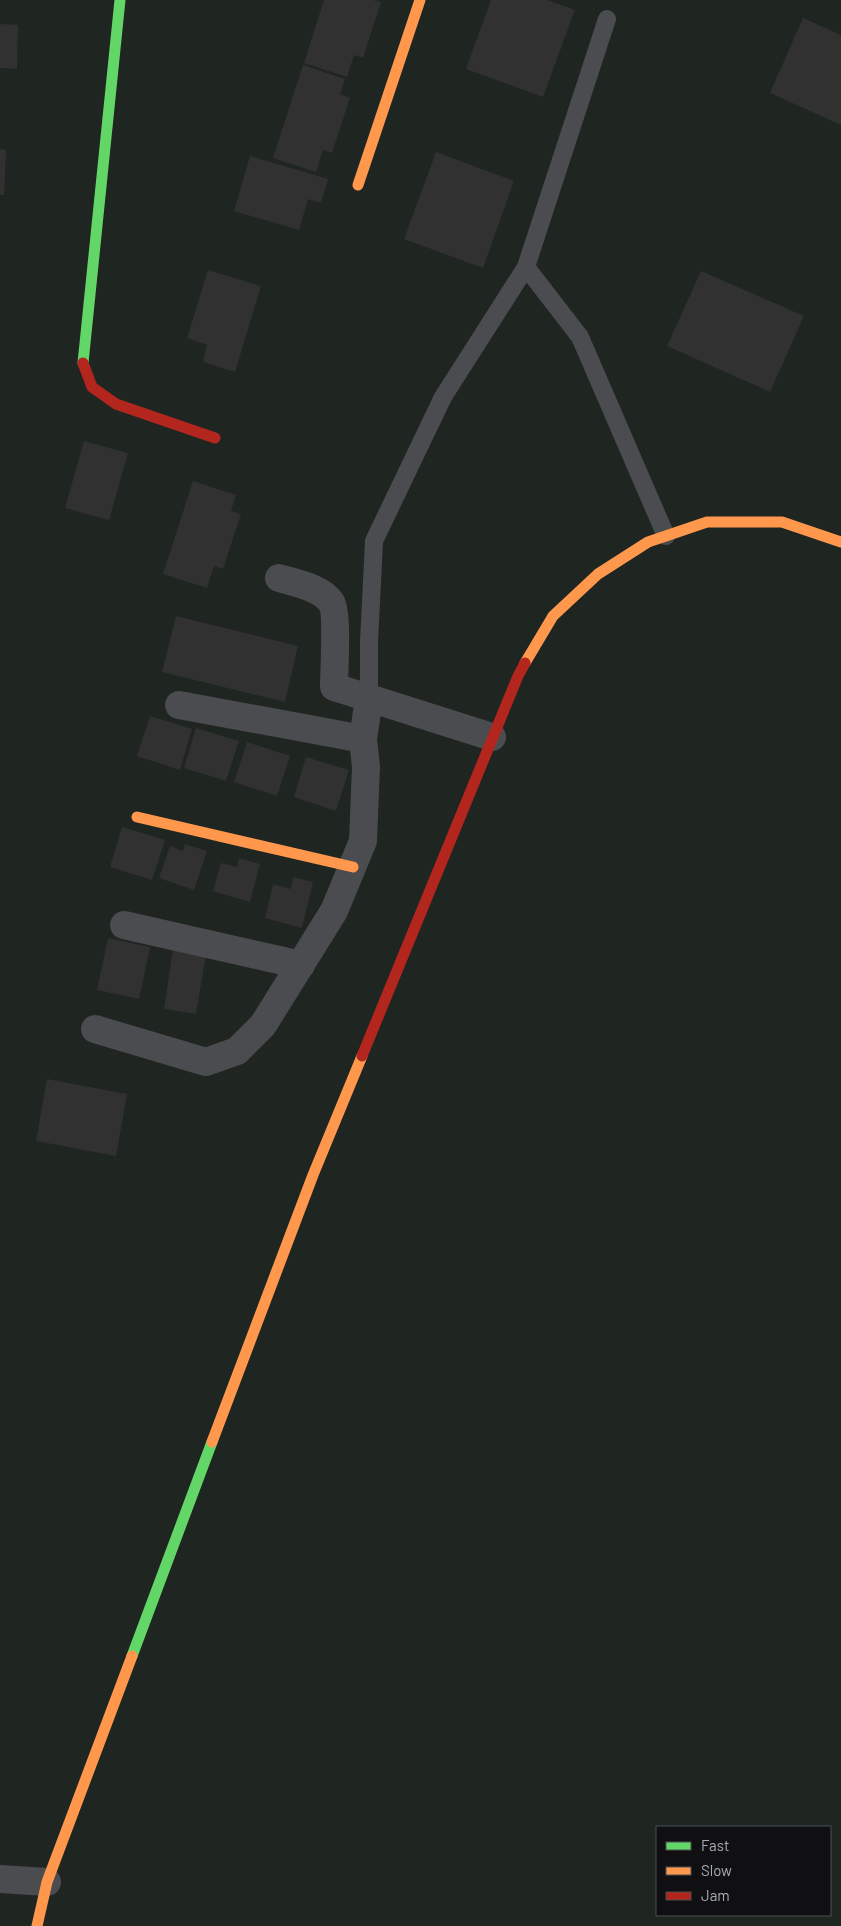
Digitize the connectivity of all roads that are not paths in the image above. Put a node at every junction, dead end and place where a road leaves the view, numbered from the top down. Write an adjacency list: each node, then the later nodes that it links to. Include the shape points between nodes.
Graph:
1 (120, 0): 6 (street, via 84,365 92,387 116,404)
2 (420, 0): 4 (street)
3 (607, 19): 5 (lane)
4 (358, 185)
5 (526, 267): 7 (lane, via 580,337); 10 (lane, via 443,397 374,542)
6 (215, 438)
7 (666, 536): 8 (street, via 707,522 782,522); 12 (street, via 648,542 598,574 553,616 518,676)
8 (841, 542)
9 (279, 578): 10 (street, via 320,592 332,603 335,618 334,687)
10 (369, 698): 12 (street); 13 (street)
11 (179, 705): 13 (street)
12 (492, 737): 20 (street, via 313,1175)
13 (363, 738): 15 (street, via 366,767 364,841)
14 (137, 817): 15 (street)
15 (353, 867): 17 (street, via 334,911)
16 (124, 925): 17 (street)
17 (301, 964): 18 (street, via 263,1025 238,1051 206,1062)
18 (95, 1029)
19 (0, 1879): 20 (street)
20 (47, 1882): 21 (street)
21 (37, 1926)

